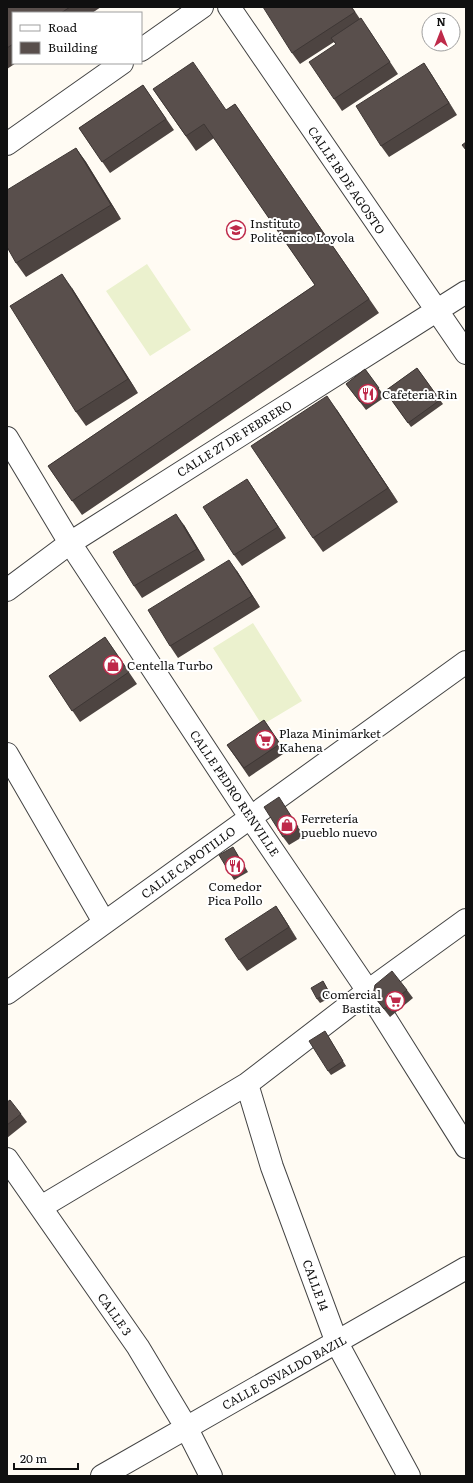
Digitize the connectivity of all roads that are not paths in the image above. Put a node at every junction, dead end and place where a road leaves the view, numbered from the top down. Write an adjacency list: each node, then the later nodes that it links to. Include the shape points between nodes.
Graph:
1 (202, 7): 3 (street)
2 (229, 7): 7 (street, CALLE 18 DE AGOSTO)
3 (142, 49)
4 (121, 64): 5 (street)
5 (7, 144)
6 (466, 292): 7 (street, CALLE 27 DE FEBRERO)
7 (436, 310): 8 (street, CALLE 18 DE AGOSTO); 10 (street, CALLE 27 DE FEBRERO)
8 (466, 353)
9 (10, 448): 10 (street, CALLE PEDRO RENVILLE)
10 (70, 543): 11 (street, CALLE 27 DE FEBRERO); 14 (street, CALLE PEDRO RENVILLE)
11 (7, 590)
12 (466, 662): 14 (street, CALLE CAPOTILLO)
13 (7, 754): 16 (street)
14 (250, 817): 16 (street, CALLE CAPOTILLO); 17 (street, CALLE PEDRO RENVILLE)
15 (466, 920): 17 (street)
16 (104, 922): 18 (street, CALLE CAPOTILLO)
17 (368, 991): 19 (street); 20 (street, CALLE PEDRO RENVILLE)
18 (7, 993)
19 (247, 1084): 22 (street); 24 (street, CALLE 14, via 272,1167)
20 (466, 1147)
21 (7, 1160): 22 (street, CALLE 3)
22 (41, 1207): 25 (street, CALLE 3, via 138,1347)
23 (466, 1268): 24 (street, CALLE OSVALDO BAZIL)
24 (337, 1343): 25 (street, CALLE OSVALDO BAZIL); 28 (street, CALLE 14)
25 (186, 1427): 26 (street, CALLE OSVALDO BAZIL); 27 (street, CALLE 3)
26 (102, 1476)
27 (211, 1476)
28 (409, 1476)

